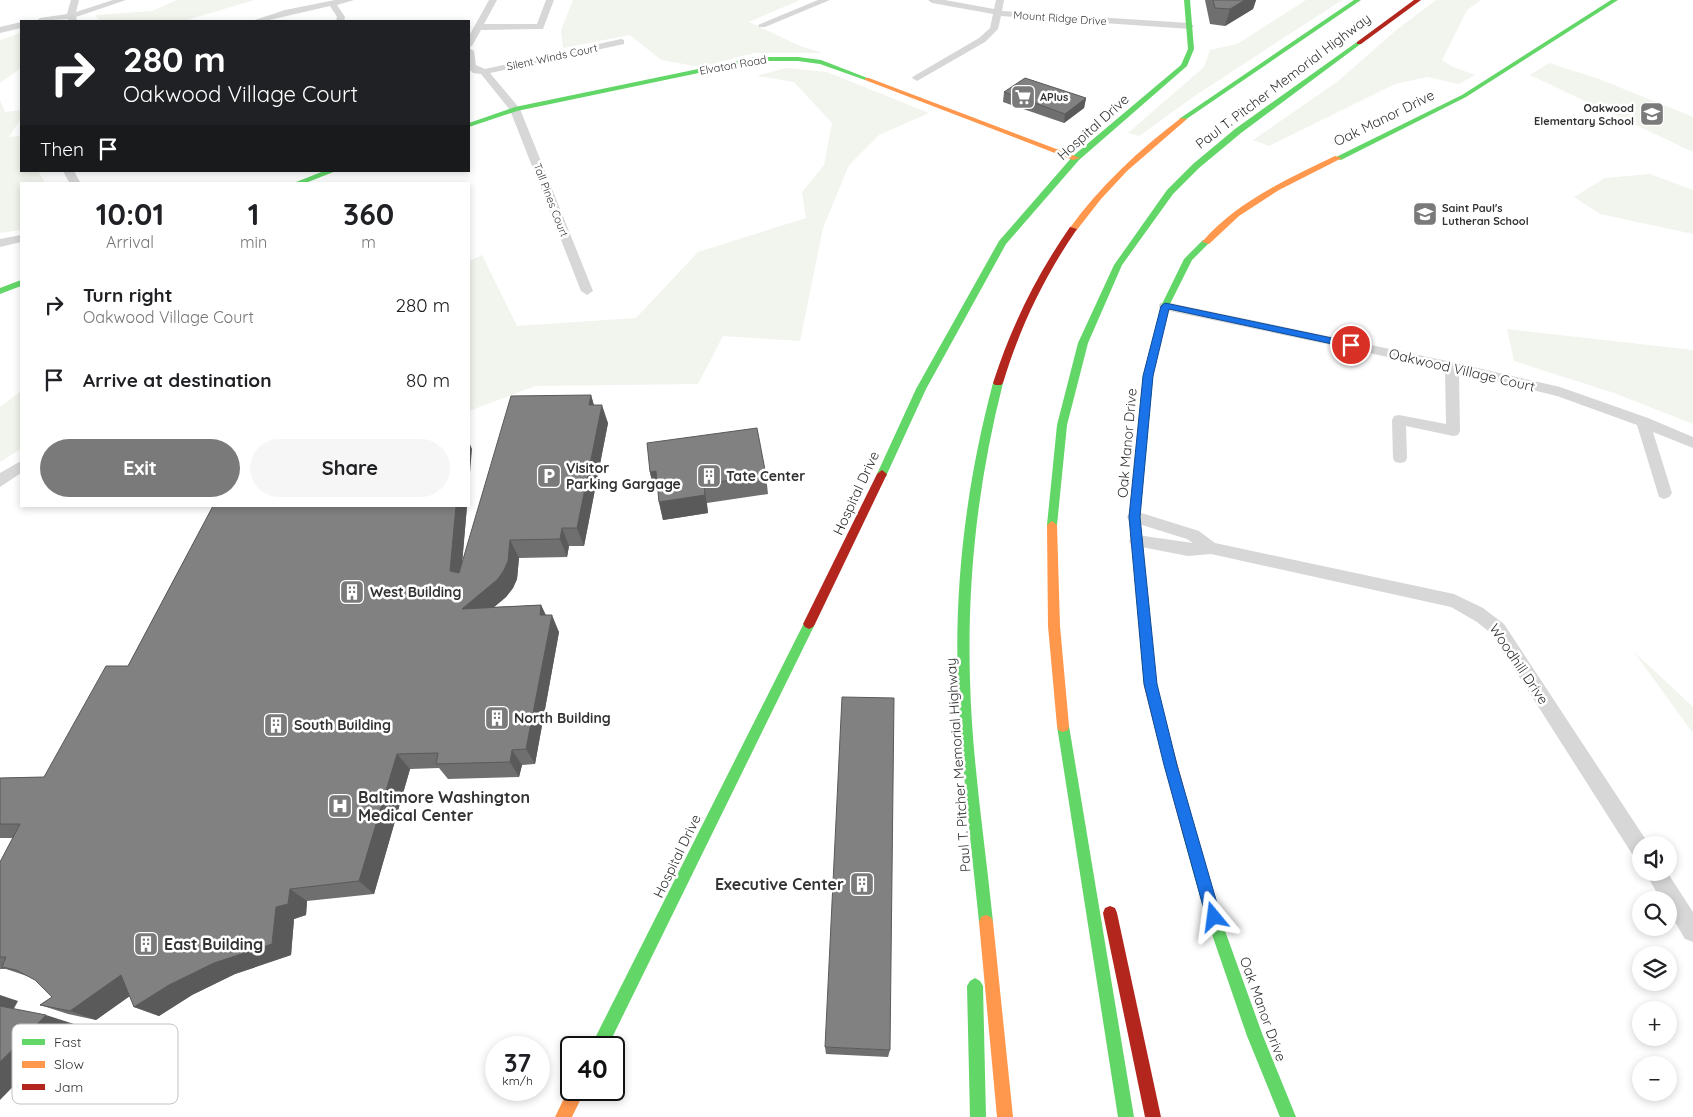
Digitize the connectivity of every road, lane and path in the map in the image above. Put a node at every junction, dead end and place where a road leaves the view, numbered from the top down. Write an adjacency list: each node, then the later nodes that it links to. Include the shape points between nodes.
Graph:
1 (75, 0): 15 (street)
2 (122, 0): 15 (street)
3 (350, 0): 13 (street)
4 (493, 0): 22 (street)
5 (550, 0): 22 (street, via 540,27)
6 (826, 0): 20 (street)
7 (932, 0): 14 (street, Mount Ridge Drive)
8 (1000, 0): 14 (street)
9 (1187, 0): 21 (main road, Hospital Drive)
10 (1358, 0): 52 (main road, Paul T. Pitcher Memorial Highway, via 1187,116 1142,151 1086,212 1059,249 1033,294 1008,349 992,403 973,496 965,606 964,681)
11 (1418, 0): 48 (main road, Paul T. Pitcher Memorial Highway, via 1232,135 1196,165 1144,224 1116,268 1077,360 1061,423)
12 (1615, 0): 40 (main road, Oak Manor Drive, via 1464,96 1276,188 1236,214 1188,259)
13 (332, 3): 17 (street); 18 (street)
14 (999, 13): 21 (street, Mount Ridge Drive); 29 (street, via 994,29 982,40)
15 (72, 19): 16 (street)
16 (56, 20)
17 (260, 20)
18 (340, 20)
19 (20, 25): 23 (street)
20 (762, 25)
21 (1190, 26): 32 (main road, Hospital Drive, via 1192,49 1184,66)
22 (478, 28): 24 (street)
23 (0, 30)
24 (470, 42)
25 (621, 42): 28 (street, Silent Winds Court)
26 (470, 66): 28 (street)
27 (470, 70): 28 (street, Silent Winds Court)
28 (484, 72): 30 (street)
29 (917, 78)
30 (516, 109): 31 (main road, Elvaton Road); 32 (main road, Elvaton Road, via 756,59 798,59 839,68); 39 (street, Tall Pines Court)
31 (470, 125)
32 (1076, 158): 60 (main road, Hospital Drive, via 1002,243 921,389 852,538)
33 (329, 172): 34 (main road)
34 (302, 182)
35 (20, 239): 36 (street)
36 (0, 243)
37 (20, 283): 38 (main road)
38 (0, 291)
39 (587, 291)
40 (1165, 306): 41 (street, Oakwood Village Court); 49 (main road, Oak Manor Drive, via 1148,376)
41 (1452, 366): 42 (street, Oakwood Village Court, via 1560,392); 44 (street, via 1453,431 1399,420)
42 (1643, 422): 43 (street, Oakwood Village Court); 47 (street)
43 (1693, 443)
44 (1400, 458)
45 (20, 467): 46 (street)
46 (0, 481)
47 (1664, 493)
48 (1052, 504): 53 (main road, via 1057,612); 65 (main road, Paul T. Pitcher Memorial Highway, via 1051,612 1056,685)
49 (1135, 517): 50 (main road, Oak Manor Drive); 51 (street, Woodhill Drive, via 1193,535)
50 (1136, 541): 51 (street, Woodhill Drive, via 1188,550); 67 (main road, Oak Manor Drive, via 1150,684 1170,765 1214,917 1255,1036)
51 (1211, 548): 54 (street, Woodhill Drive, via 1454,601 1490,621)
52 (970, 767): 57 (main road); 64 (main road, Paul T. Pitcher Memorial Highway)
53 (1084, 784)
54 (1632, 836)
55 (1661, 881): 58 (street)
56 (1109, 906): 66 (main road)
57 (974, 922)
58 (1693, 931)
59 (975, 971): 63 (main road)
60 (604, 1036)
61 (571, 1101): 62 (main road)
62 (563, 1117)
63 (978, 1117)
64 (1005, 1117)
65 (1126, 1117)
66 (1153, 1117)
67 (1288, 1117)

